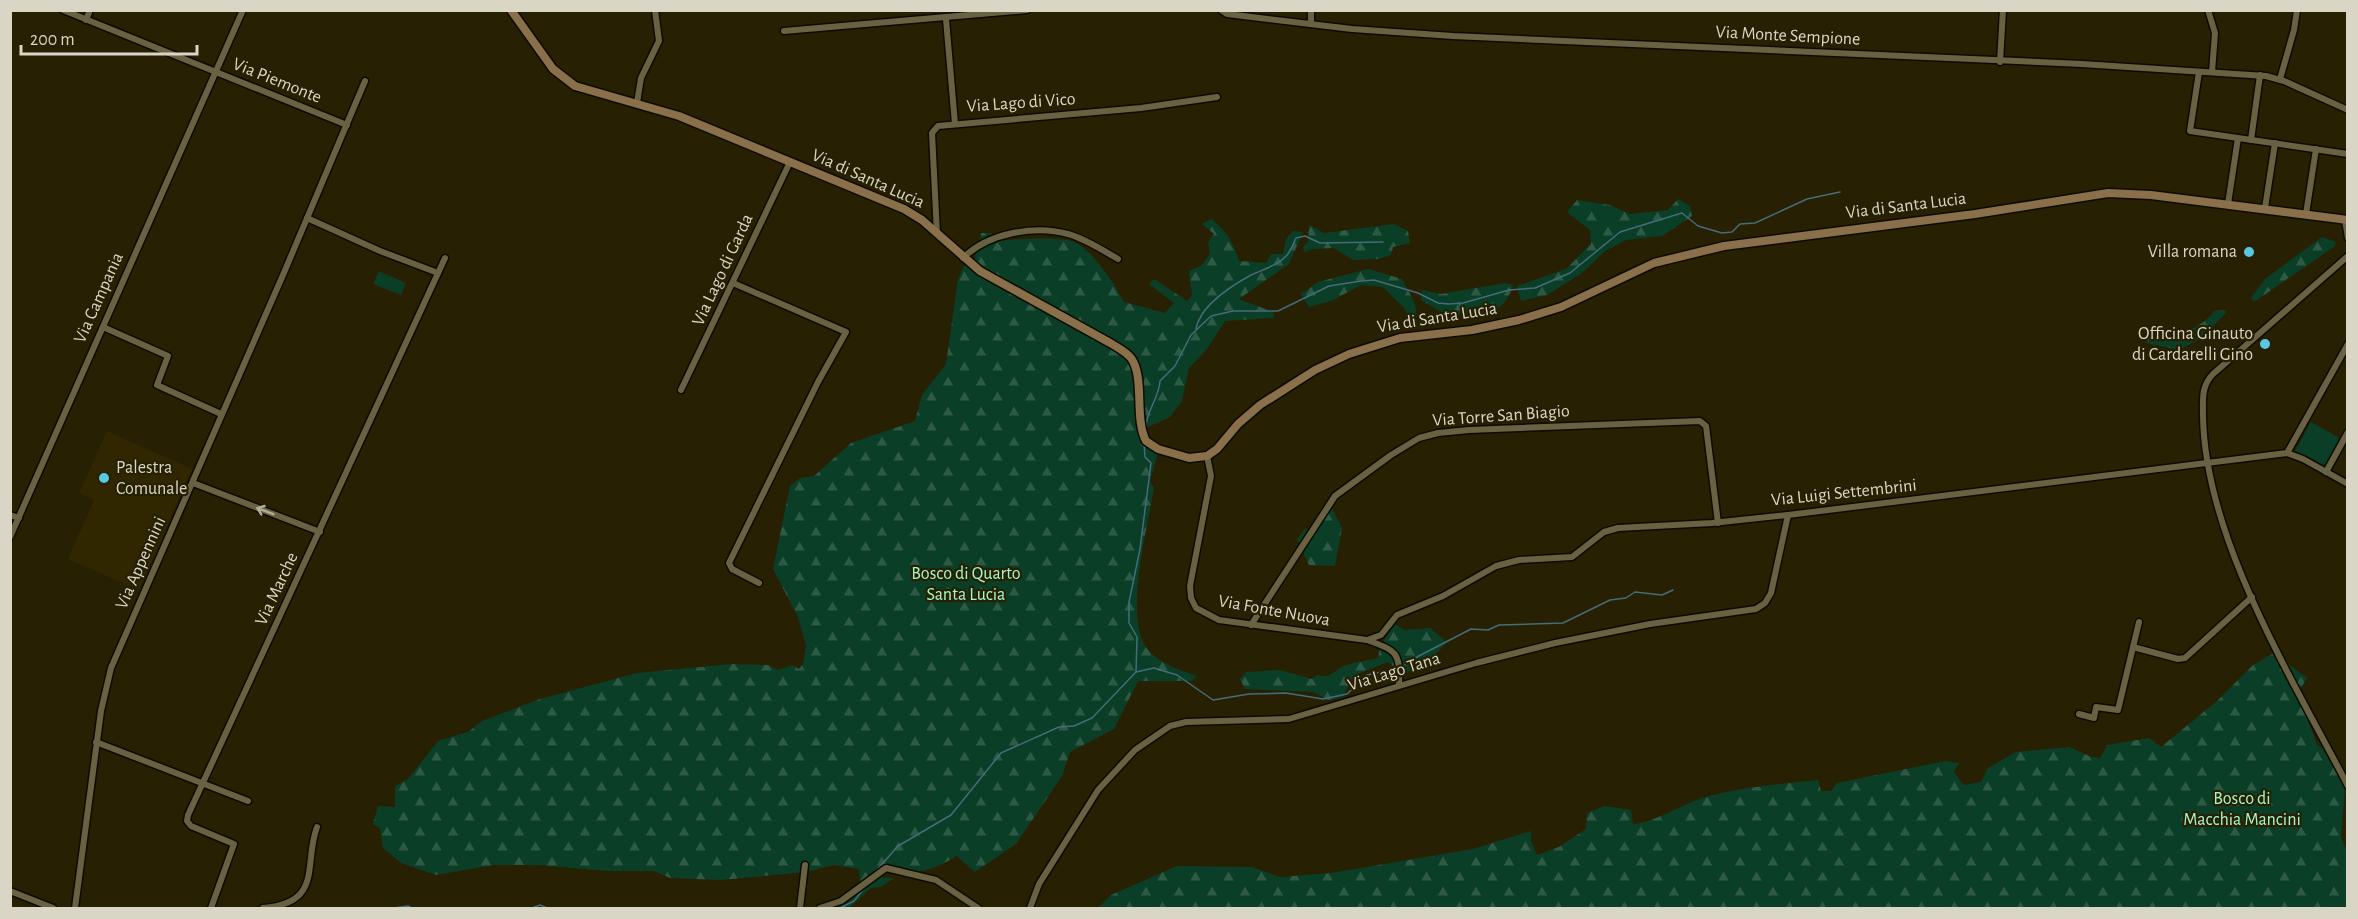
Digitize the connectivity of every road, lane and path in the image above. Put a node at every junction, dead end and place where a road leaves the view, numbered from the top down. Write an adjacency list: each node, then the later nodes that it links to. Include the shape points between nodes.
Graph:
1 (63, 10): 14 (street, Via Piemonte)
2 (90, 10): 14 (street)
3 (243, 10): 20 (street, Via Campania)
4 (511, 10): 25 (street, Via di Santa Lucia, via 564,80 589,92)
5 (655, 10): 25 (street, via 659,41 641,78)
6 (1027, 10): 13 (street)
7 (1221, 10): 12 (street, Via Monte Sempione)
8 (1311, 10): 15 (street)
9 (2003, 10): 17 (street)
10 (2208, 10): 19 (street, via 2215,33)
11 (2296, 10): 22 (street)
12 (1267, 14): 15 (street, Via Monte Sempione)
13 (946, 19): 16 (street); 27 (street)
14 (86, 20): 20 (street, Via Piemonte)
15 (1311, 24): 17 (street, Via Monte Sempione, via 1453,36)
16 (784, 31)
17 (2000, 62): 18 (street, Via Monte Sempione)
18 (2199, 72): 19 (street, Via Monte Sempione); 29 (street, via 2190,131)
19 (2212, 72): 21 (street, Via Monte Sempione)
20 (217, 73): 28 (street, Via Piemonte); 48 (street, Via Campania)
21 (2260, 75): 22 (street, Via Monte Sempione); 30 (street)
22 (2280, 79): 26 (street, Via Monte Sempione)
23 (365, 81): 28 (street, Via Appennini)
24 (1217, 97): 27 (street, Via Lago di Vico, via 1141,108)
25 (637, 103): 34 (street, Via di Santa Lucia)
26 (2348, 110)
27 (954, 124): 40 (street, Via Lago di Vico, via 938,126 932,133)
28 (347, 125): 38 (street, Via Appennini)
29 (2238, 138): 30 (street); 35 (street)
30 (2251, 140): 31 (street)
31 (2275, 143): 32 (street); 36 (street)
32 (2316, 149): 33 (street); 37 (street)
33 (2348, 153)
34 (790, 162): 40 (street, Via di Santa Lucia, via 904,209); 47 (street, Via Lago di Garda)
35 (2228, 204): 36 (street, Via di Santa Lucia); 54 (street, Via di Santa Lucia, via 2151,195 2097,194 1975,214 1786,236 1684,254 1648,265 1544,313 1497,326 1400,338 1348,354 1260,405)
36 (2265, 208): 37 (street, Via di Santa Lucia)
37 (2306, 214): 39 (street, Via di Santa Lucia)
38 (307, 218): 46 (street); 51 (street, Via Appennini)
39 (2346, 220): 41 (street, via 2344,230)
40 (937, 234): 44 (street, Via di Santa Lucia)
41 (2348, 238)
42 (2348, 256): 55 (street, via 2207,381 2203,400)
43 (445, 258): 46 (street, Via Marche)
44 (963, 258): 45 (street, via 992,239 1047,231 1082,239); 54 (street, Via di Santa Lucia, via 1129,356 1136,369 1145,440 1158,449 1189,458)
45 (1118, 259)
46 (438, 273): 63 (street, Via Marche)
47 (733, 283): 50 (street, Via Lago di Garda); 65 (street, via 846,332 729,563 732,569)
48 (103, 327): 51 (street, via 168,356 158,386); 61 (street, Via Campania)
49 (2348, 344): 53 (street)
50 (681, 390)
51 (221, 414): 57 (street, Via Appennini)
52 (2348, 432): 56 (street)
53 (2287, 453): 55 (street, Via Luigi Settembrini); 56 (street)
54 (1208, 456): 68 (street, Via Fonte Nuova, via 1211,476 1191,578 1191,598 1205,614)
55 (2206, 462): 60 (street, Via Luigi Settembrini); 66 (street)
56 (2326, 472): 58 (street)
57 (193, 483): 63 (street, one-way to 57); 73 (street, Via Appennini, via 108,667)
58 (2348, 484)
59 (10, 515): 61 (street)
60 (1788, 515): 62 (street, Via Luigi Settembrini); 71 (street, Via Lago Tana, via 1771,593 1756,609 1569,640)
61 (19, 518): 64 (street, Via Campania)
62 (1718, 523): 68 (street, Via Torre San Biagio, via 1706,426 1700,421 1432,434 1397,450 1335,496); 69 (street, Via Luigi Settembrini, via 1618,528 1604,532 1569,557 1503,564 1397,615 1381,635)
63 (320, 532): 74 (street, Via Marche)
64 (10, 537)
65 (759, 583)
66 (2252, 597): 70 (street, via 2186,658); 75 (street)
67 (2139, 622): 70 (street)
68 (1251, 625): 69 (street, Via Fonte Nuova)
69 (1367, 640): 71 (street, Via Fonte Nuova, via 1393,651 1400,664)
70 (2133, 647): 72 (street, via 2118,710 2096,707 2094,718)
71 (1399, 682): 87 (street, Via Lago Tana, via 1295,717 1186,722 1158,732 1132,752 1098,790 1039,884)
72 (2079, 714)
73 (96, 742): 74 (street); 81 (street, Via Appennini)
74 (202, 785): 76 (street); 82 (street, Via Marche, via 187,823 234,845)
75 (2348, 786)
76 (248, 801)
77 (317, 827): 83 (street, via 305,886 286,903)
78 (805, 865): 84 (street)
79 (10, 891): 80 (street)
80 (53, 909)
81 (75, 909)
82 (211, 909)
83 (263, 909)
84 (800, 909)
85 (820, 909): 86 (street, via 841,901 886,868 931,878)
86 (978, 909)
87 (1030, 909)

